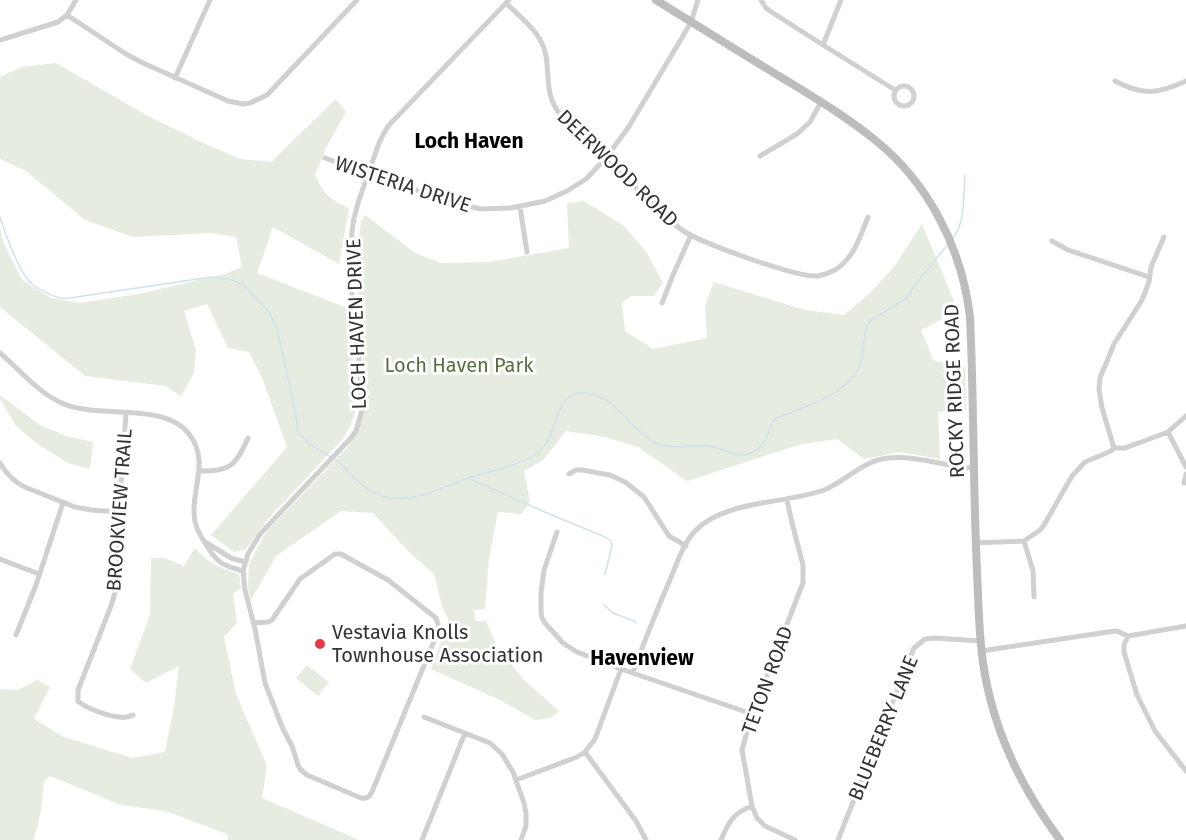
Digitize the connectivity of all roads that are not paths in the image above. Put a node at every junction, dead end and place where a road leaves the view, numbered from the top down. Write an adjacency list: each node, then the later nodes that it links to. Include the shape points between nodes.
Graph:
1 (76, 0): 9 (street)
2 (210, 0): 13 (street)
3 (357, 0): 13 (street, via 271,91 256,101 228,101)
4 (656, 0): 10 (main road, ROCKY RIDGE ROAD)
5 (699, 0): 10 (street, WISTERIA DRIVE)
6 (761, 0): 12 (street, via 770,11)
7 (841, 0): 12 (street)
8 (507, 2): 20 (street, DEERWOOD ROAD, via 540,39 557,110); 21 (street, LOCH HAVEN DRIVE, via 390,124)
9 (67, 15): 11 (street, via 58,22); 13 (street, via 126,54)
10 (691, 22): 17 (main road, ROCKY RIDGE ROAD); 20 (street, WISTERIA DRIVE)
11 (0, 40)
12 (823, 45): 16 (street)
13 (175, 78)
14 (1115, 81): 15 (street, via 1129,89 1152,92)
15 (1186, 81)
16 (895, 90)
17 (821, 102): 18 (street, via 810,122 797,134); 38 (main road, ROCKY RIDGE ROAD, via 861,129 908,171 944,227 959,264 970,317)
18 (760, 156)
19 (325, 158): 21 (street, WISTERIA DRIVE)
20 (605, 159): 22 (street, WISTERIA DRIVE, via 586,179 567,191); 24 (street, DEERWOOD ROAD, via 666,217)
21 (369, 173): 22 (street, WISTERIA DRIVE, via 481,209); 52 (street, LOCH HAVEN DRIVE, via 354,218 350,276 362,410 356,431 260,534)
22 (520, 207): 27 (street)
23 (868, 217): 24 (street, DEERWOOD ROAD, via 848,260 818,276 799,274)
24 (691, 235): 29 (street)
25 (1164, 237): 28 (street)
26 (1052, 241): 28 (street)
27 (526, 252)
28 (1149, 277): 35 (street, via 1142,300 1114,344 1100,378 1102,408)
29 (662, 303)
30 (0, 353): 31 (street, via 57,401 85,410)
31 (126, 413): 39 (street, via 176,422 196,446); 45 (street, BROOKVIEW TRAIL)
32 (1186, 416): 33 (street)
33 (1168, 432): 35 (street, via 1125,448); 37 (street)
34 (248, 438): 39 (street, via 237,460 227,468)
35 (1114, 448): 47 (street, via 1084,462 1044,525)
36 (0, 464): 44 (street, via 20,485)
37 (1186, 467)
38 (974, 468): 43 (street, via 884,458 829,488); 49 (main road, ROCKY RIDGE ROAD)
39 (200, 471): 48 (street, via 194,513)
40 (569, 474): 50 (street, via 582,470 626,482 644,497 669,536)
41 (1186, 474): 42 (street)
42 (1184, 483)
43 (787, 500): 50 (street, via 751,505 715,517 696,531); 66 (street, TETON ROAD, via 804,578)
44 (63, 503): 45 (street); 54 (street)
45 (119, 512): 64 (street, BROOKVIEW TRAIL, via 115,594 78,690)
46 (557, 532): 62 (street, via 544,570 542,618 569,647)
47 (1024, 541): 49 (street); 55 (street, via 1033,571)
48 (204, 542): 52 (street); 53 (street, via 217,561)
49 (975, 543): 60 (main road, ROCKY RIDGE ROAD)
50 (686, 546): 63 (street)
51 (0, 559): 54 (street)
52 (245, 562): 53 (street, LOCH HAVEN DRIVE)
53 (243, 571): 56 (street, LOCH HAVEN DRIVE)
54 (39, 573): 58 (street)
55 (1034, 597)
56 (254, 623): 56 (street, LOCH HAVEN DRIVE, via 265,683 300,769 318,780 368,798 438,629 436,618 388,580 335,554 300,579 272,620)
57 (1186, 626): 59 (street)
58 (16, 635)
59 (1128, 636): 61 (street, via 1117,631); 71 (street, via 1124,652 1137,695 1155,731)
60 (981, 641): 61 (main road, ROCKY RIDGE ROAD); 79 (street, BLUEBERRY LANE, via 934,638 921,641 914,648)
61 (981, 651): 80 (main road, ROCKY RIDGE ROAD, via 990,698 1005,744 1030,796)
62 (621, 669): 63 (street); 70 (street, via 599,730)
63 (633, 672): 66 (street)
64 (78, 700): 65 (street); 67 (street, via 89,708 118,717)
65 (72, 703)
66 (752, 714): 73 (street, TETON ROAD, via 742,750)
67 (133, 715)
68 (424, 717): 69 (street)
69 (465, 733): 72 (street, via 496,748); 74 (street)
70 (585, 752): 72 (street); 76 (street)
71 (1186, 771)
72 (516, 780): 75 (street, via 526,813)
73 (752, 806): 77 (street, via 732,818); 78 (street, TETON ROAD, via 765,826)
74 (422, 840)
75 (521, 840)
76 (646, 840)
77 (721, 840)
78 (795, 840)
79 (838, 840)
80 (1060, 840)

